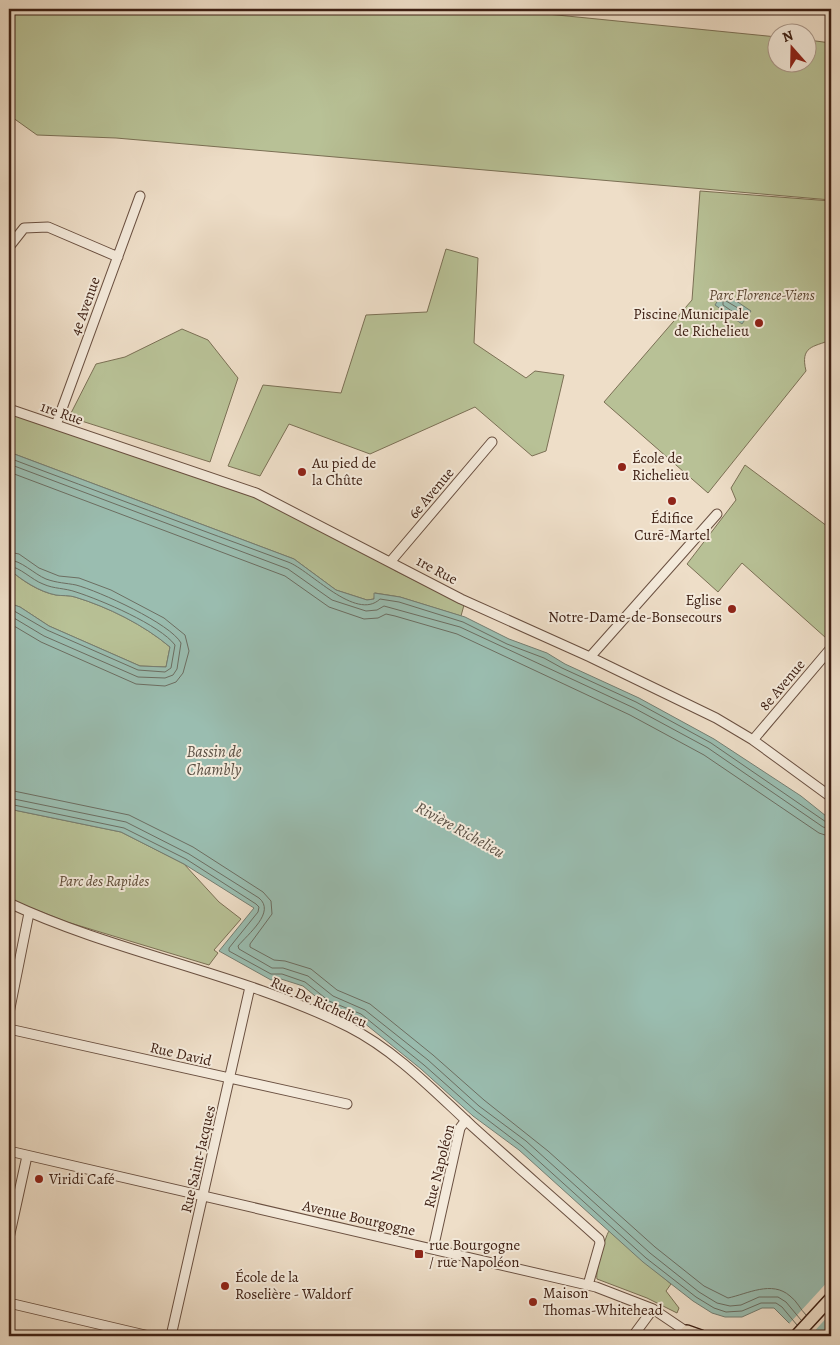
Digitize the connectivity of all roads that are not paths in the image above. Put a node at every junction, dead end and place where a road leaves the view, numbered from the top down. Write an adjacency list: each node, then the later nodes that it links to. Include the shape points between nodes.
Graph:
1 (140, 196): 3 (street, 4e Avenue)
2 (9, 247): 3 (street, via 24,228 39,226)
3 (118, 257): 5 (street, 4e Avenue)
4 (9, 409): 5 (street, 1re Rue)
5 (56, 425): 8 (street, 1re Rue, via 256,493)
6 (492, 442): 8 (street, 6e Avenue)
7 (717, 514): 10 (street)
8 (391, 560): 10 (street, 1re Rue, via 461,599)
9 (831, 648): 11 (street, 8e Avenue)
10 (590, 657): 11 (street, 1re Rue, via 716,718)
11 (753, 740): 12 (street, 1re Rue)
12 (831, 797)
13 (9, 903): 14 (street, Rue De Richelieu)
14 (29, 913): 15 (street, Rue De Richelieu); 16 (street)
15 (250, 987): 18 (street, Rue Saint-Jacques); 20 (street, Rue De Richelieu, via 364,1036 421,1078)
16 (9, 1013)
17 (9, 1029): 18 (street, Rue David)
18 (230, 1079): 19 (street, Rue David); 23 (street, Rue Saint-Jacques)
19 (347, 1104)
20 (466, 1120): 25 (street, Rue Napoléon, via 460,1128); 26 (street, Rue De Richelieu, via 599,1239)
21 (9, 1151): 22 (street, Avenue Bourgogne)
22 (28, 1156): 23 (street, Avenue Bourgogne); 24 (street)
23 (203, 1196): 25 (street, Avenue Bourgogne); 32 (street, Rue Saint-Jacques)
24 (9, 1238)
25 (433, 1249): 26 (street, Avenue Bourgogne)
26 (588, 1285): 29 (street, Avenue Bourgogne)
27 (831, 1298): 35 (main road)
28 (9, 1304): 31 (street)
29 (653, 1309): 30 (street, Avenue Bourgogne); 33 (street)
30 (687, 1335): 34 (main road)
31 (149, 1336)
32 (171, 1336)
33 (633, 1336)
34 (701, 1336)
35 (796, 1336)

